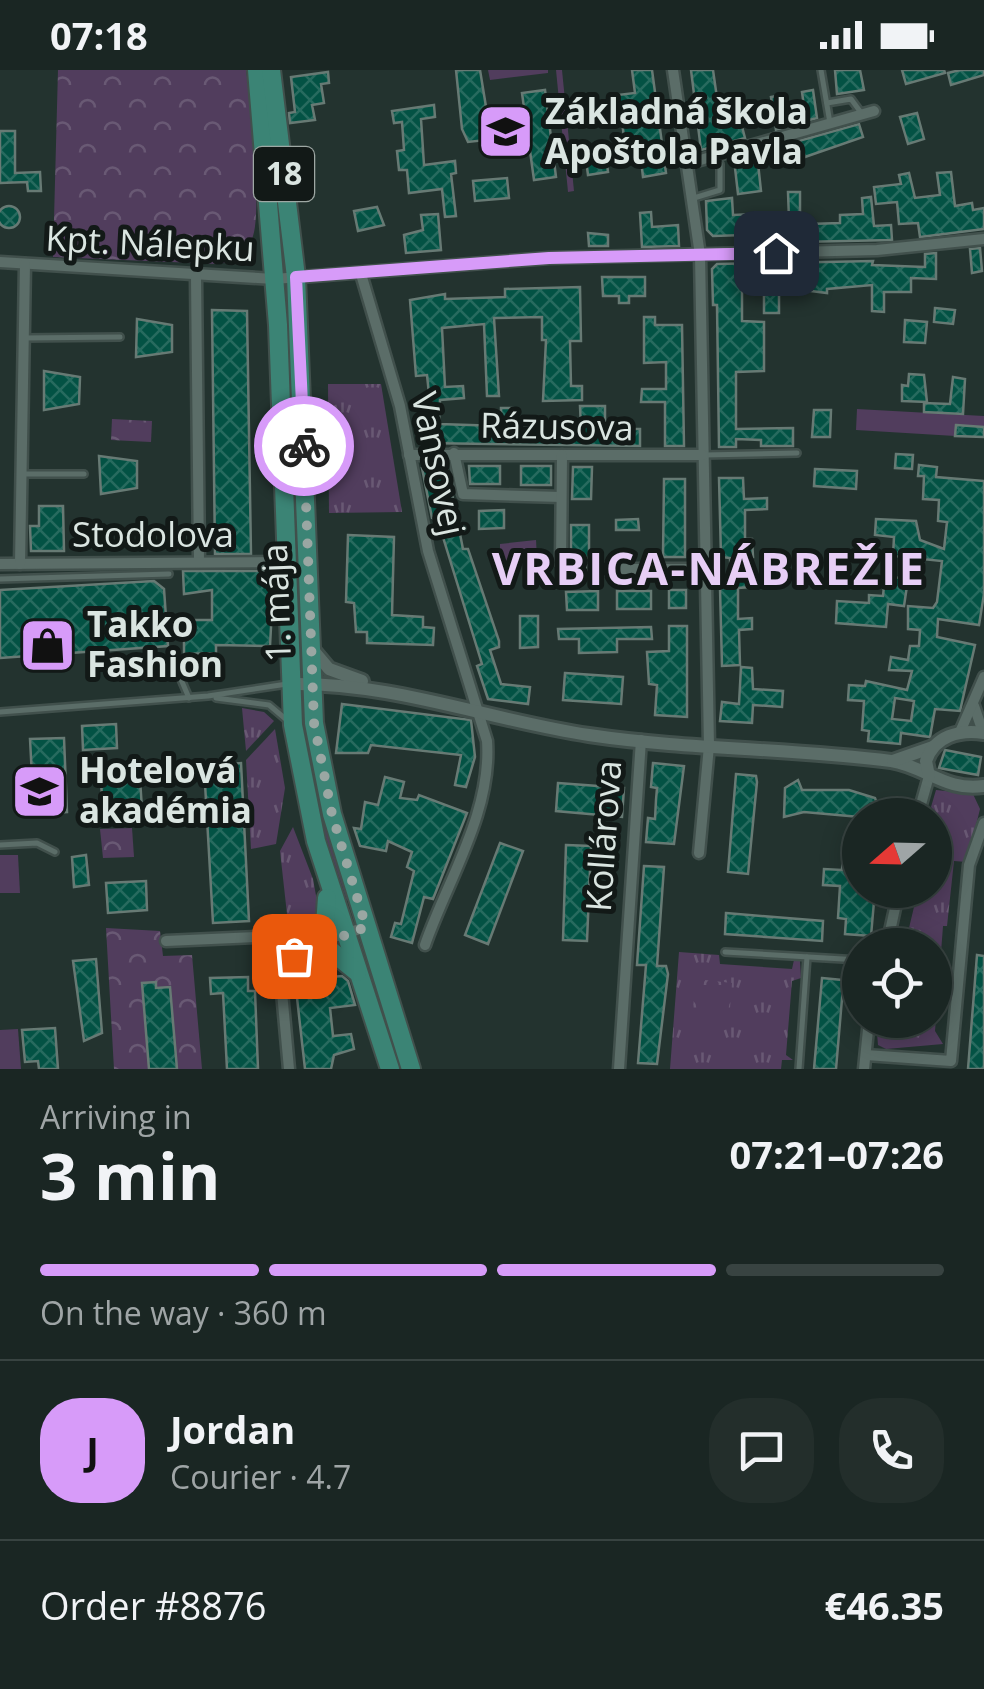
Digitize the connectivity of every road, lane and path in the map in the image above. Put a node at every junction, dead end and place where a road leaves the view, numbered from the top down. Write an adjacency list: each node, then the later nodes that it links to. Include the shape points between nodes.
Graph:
1 (256, 70): 18 (main road, 1. mája / 18)
2 (272, 70): 17 (main road, 1. mája / 18)
3 (673, 70): 8 (street)
4 (822, 70): 5 (lane)
5 (827, 102): 6 (lane, via 851,99); 7 (lane)
6 (868, 112): 7 (street)
7 (830, 123): 8 (street)
8 (686, 164): 10 (street)
9 (720, 164): 10 (lane, via 720,190)
10 (691, 198): 12 (street)
11 (984, 240): 12 (street, Kpt. Nálepku)
12 (700, 255): 15 (street, Kpt. Nálepku, via 549,258); 25 (street)
13 (0, 262): 14 (street, Kpt. Nálepku)
14 (25, 264): 16 (street, Kpt. Nálepku); 20 (street, Stodolova)
15 (362, 274): 17 (street, Kpt. Nálepku); 23 (street, Vansovej)
16 (196, 277): 18 (street, Kpt. Nálepku); 29 (street)
17 (296, 277): 18 (street, Kpt. Nálepku); 36 (main road, 1. mája / 18)
18 (274, 279): 30 (main road, 1. mája / 18)
19 (120, 337): 20 (lane)
20 (22, 338): 26 (street, Stodolova)
21 (454, 453): 23 (street, Rázusova); 24 (street, Rázusova); 28 (street, via 463,494)
22 (796, 453): 25 (lane)
23 (409, 455): 46 (street, Vansovej, via 428,551)
24 (562, 455): 25 (street, Rázusova); 28 (street)
25 (703, 455): 33 (street)
26 (21, 474): 27 (lane); 32 (street, Stodolova)
27 (84, 474)
28 (562, 497): 33 (street, Rázusova, via 561,563 567,567)
29 (199, 562): 30 (street, Stodolova); 32 (street, Stodolova)
30 (286, 562): 40 (main road, 1. mája / 18)
31 (0, 564): 32 (street, Stodolova)
32 (20, 564)
33 (706, 569): 51 (street)
34 (169, 574): 35 (lane)
35 (0, 578)
36 (310, 644): 39 (main road, 1. mája / 18); 42 (street, via 334,672)
37 (177, 670): 43 (lane)
38 (984, 677): 44 (street)
39 (312, 683): 40 (street); 42 (street); 62 (main road, 1. mája / 18, via 322,771)
40 (290, 684): 41 (lane); 47 (main road, 1. mája / 18)
41 (208, 696): 43 (lane); 47 (lane, via 269,705)
42 (406, 697): 46 (street)
43 (189, 698): 45 (lane)
44 (974, 706): 48 (street); 49 (street)
45 (0, 712)
46 (480, 714): 50 (street); 66 (street, Vansovej, via 489,763 484,794)
47 (293, 725): 61 (main road, 1. mája / 18)
48 (960, 732): 49 (street); 52 (street, Kollárova)
49 (983, 732)
50 (640, 740): 51 (street, Kollárova); 77 (street, Kollárova)
51 (709, 746): 53 (street, Kollárova); 60 (street)
52 (933, 747): 53 (street, Kollárova); 54 (street, via 926,761)
53 (893, 761): 54 (street, Kollárova)
54 (929, 776): 55 (street, Kollárova); 56 (street)
55 (981, 789)
56 (923, 798)
57 (984, 823): 73 (street, via 970,865 951,1061)
58 (0, 845): 59 (lane, via 36,843)
59 (55, 852)
60 (700, 852)
61 (324, 869): 63 (main road, 1. mája / 18); 65 (main road, via 327,918)
62 (366, 927): 63 (street); 76 (main road, 18)
63 (345, 934): 65 (street); 71 (main road, 18)
64 (166, 941): 68 (street, via 256,938)
65 (313, 945): 68 (street); 71 (main road)
66 (425, 945)
67 (725, 952): 69 (lane)
68 (294, 956): 74 (street, via 281,981)
69 (807, 957): 70 (lane); 78 (lane)
70 (842, 959)
71 (358, 973): 75 (main road, 18)
72 (868, 1038): 73 (street)
73 (866, 1056): 79 (street)
74 (289, 1069)
75 (390, 1069)
76 (411, 1069)
77 (619, 1069)
78 (798, 1069)
79 (864, 1069)

